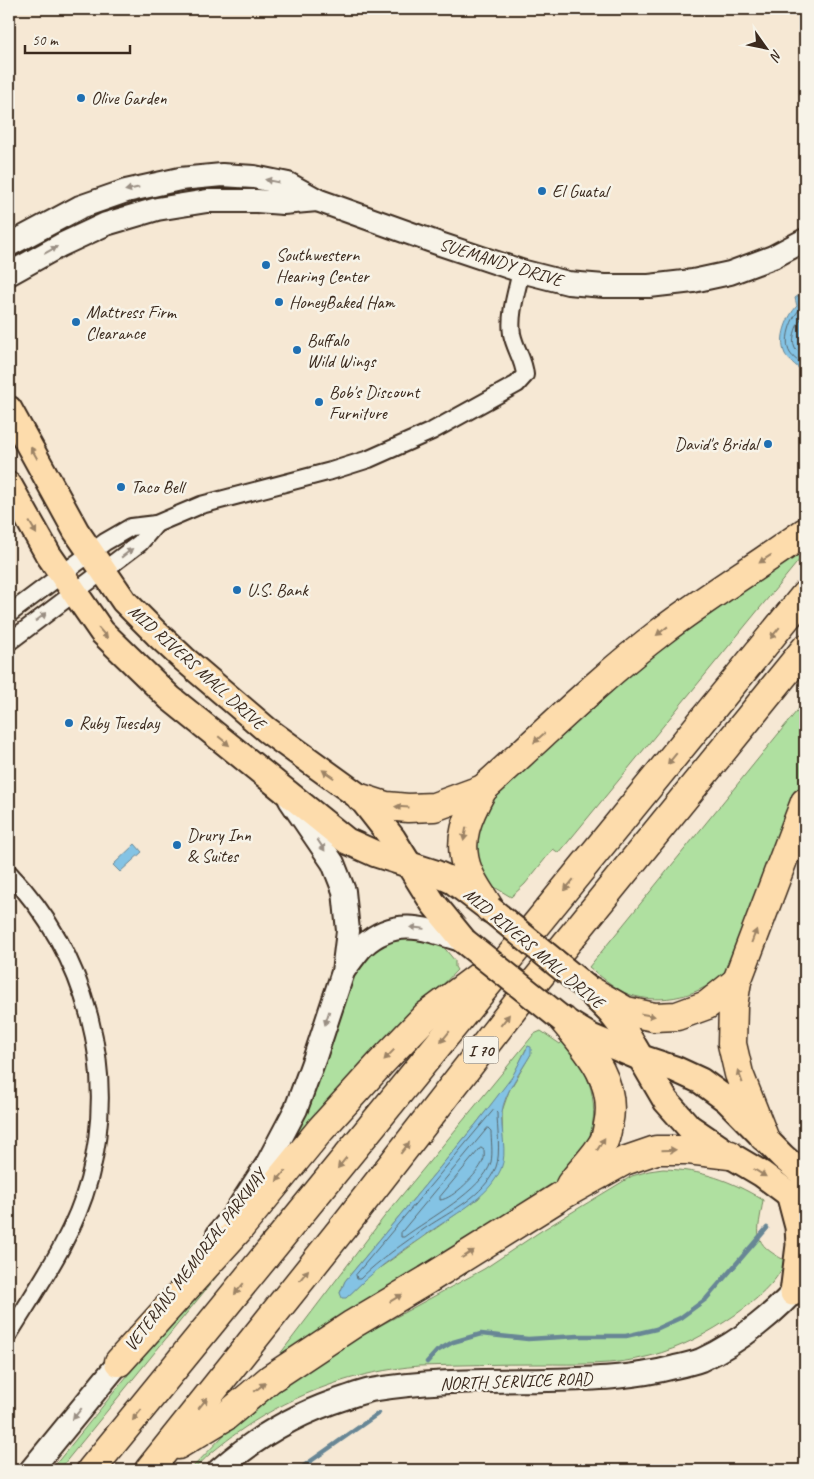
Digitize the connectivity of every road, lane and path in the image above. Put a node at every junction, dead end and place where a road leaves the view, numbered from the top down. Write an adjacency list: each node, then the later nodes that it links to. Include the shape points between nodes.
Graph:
1 (316, 200): 3 (street, SUEMANDY DRIVE, one-way to 3, via 288,184 254,177 222,175 180,179 126,191 80,207); 4 (street, SUEMANDY DRIVE); 5 (street, SUEMANDY DRIVE, one-way to 1, via 106,224 157,209 207,201 283,203)
2 (805, 240): 4 (street, SUEMANDY DRIVE, via 773,257 730,273 649,286 568,283)
3 (9, 245)
4 (521, 271): 8 (street, via 511,319 512,334 525,375 516,384 432,431 369,459 201,505)
5 (9, 274)
6 (9, 410): 10 (main road, MID RIVERS MALL DRIVE, one-way to 6, via 76,531)
7 (9, 485): 11 (main road, MID RIVERS MALL DRIVE, one-way to 11)
8 (156, 524): 10 (street, one-way to 8, via 140,543); 10 (street, via 131,526)
9 (805, 532): 16 (highway, one-way to 16, via 661,632 616,668)
10 (98, 562): 11 (street); 11 (street); 18 (main road, MID RIVERS MALL DRIVE, one-way to 10, via 267,730 184,659 124,601)
11 (68, 584): 13 (street); 14 (street, one-way to 11); 17 (main road, MID RIVERS MALL DRIVE, one-way to 17, via 102,632 134,664 170,698)
12 (805, 595): 24 (highway, I 70, one-way to 24)
13 (9, 614)
14 (9, 642)
15 (805, 649): 38 (highway, I 70, one-way to 15, via 517,1004)
16 (483, 789): 18 (highway, one-way to 18, via 434,807 386,806); 22 (highway, one-way to 22, via 469,814 462,848 468,872)
17 (283, 791): 20 (main road, MID RIVERS MALL DRIVE, via 347,841); 25 (street, VETERANS MEMORIAL PARKWAY, one-way to 25, via 333,864 344,891 348,931)
18 (361, 798): 20 (main road, MID RIVERS MALL DRIVE, via 389,833)
19 (805, 802): 26 (highway, one-way to 19)
20 (408, 864): 22 (main road, MID RIVERS MALL DRIVE, via 453,881); 23 (main road, MID RIVERS MALL DRIVE)
21 (9, 873): 36 (street, via 42,913 73,970 94,1034 99,1073 99,1112 88,1181 54,1261)
22 (490, 909): 27 (main road, MID RIVERS MALL DRIVE, bridge)
23 (464, 941): 25 (street, VETERANS MEMORIAL PARKWAY, one-way to 25, via 416,927 400,927 381,933 362,946); 28 (main road, MID RIVERS MALL DRIVE, bridge)
24 (520, 945): 37 (highway, one-way to 37, via 426,1016 321,1129 239,1229); 40 (highway, I 70, one-way to 40)
25 (343, 972): 37 (street, VETERANS MEMORIAL PARKWAY, one-way to 37, via 296,1109 267,1164 233,1216)
26 (737, 981): 27 (highway, one-way to 26, via 626,1011 654,1017 677,1016 707,1005); 30 (highway, one-way to 26, via 739,1074 732,1044)
27 (588, 989): 29 (main road, MID RIVERS MALL DRIVE, via 625,1031)
28 (563, 1020): 29 (main road, MID RIVERS MALL DRIVE, via 591,1037); 34 (highway, one-way to 28, via 604,1142 611,1116 607,1084 601,1071)
29 (639, 1057): 30 (main road, MID RIVERS MALL DRIVE, via 701,1080 728,1100); 31 (main road, MID RIVERS MALL DRIVE, via 666,1101 690,1127)
30 (764, 1137): 32 (main road, MID RIVERS MALL DRIVE)
31 (730, 1156): 33 (main road, MID RIVERS MALL DRIVE, one-way to 33); 34 (highway, one-way to 31, via 624,1161 656,1150 688,1150)
32 (794, 1160): 33 (main road, MID RIVERS MALL DRIVE)
33 (800, 1192): 35 (main road)
34 (561, 1196): 38 (highway, one-way to 34, via 226,1416 270,1379 353,1324)
35 (801, 1286): 41 (street, NORTH SERVICE ROAD, via 754,1327 700,1360 654,1373 595,1379 418,1384 369,1391 321,1406 280,1425 240,1451)
36 (9, 1334)
37 (119, 1362): 39 (street, VETERANS MEMORIAL PARKWAY, one-way to 39)
38 (155, 1462)
39 (31, 1470)
40 (91, 1470)
41 (219, 1470)

